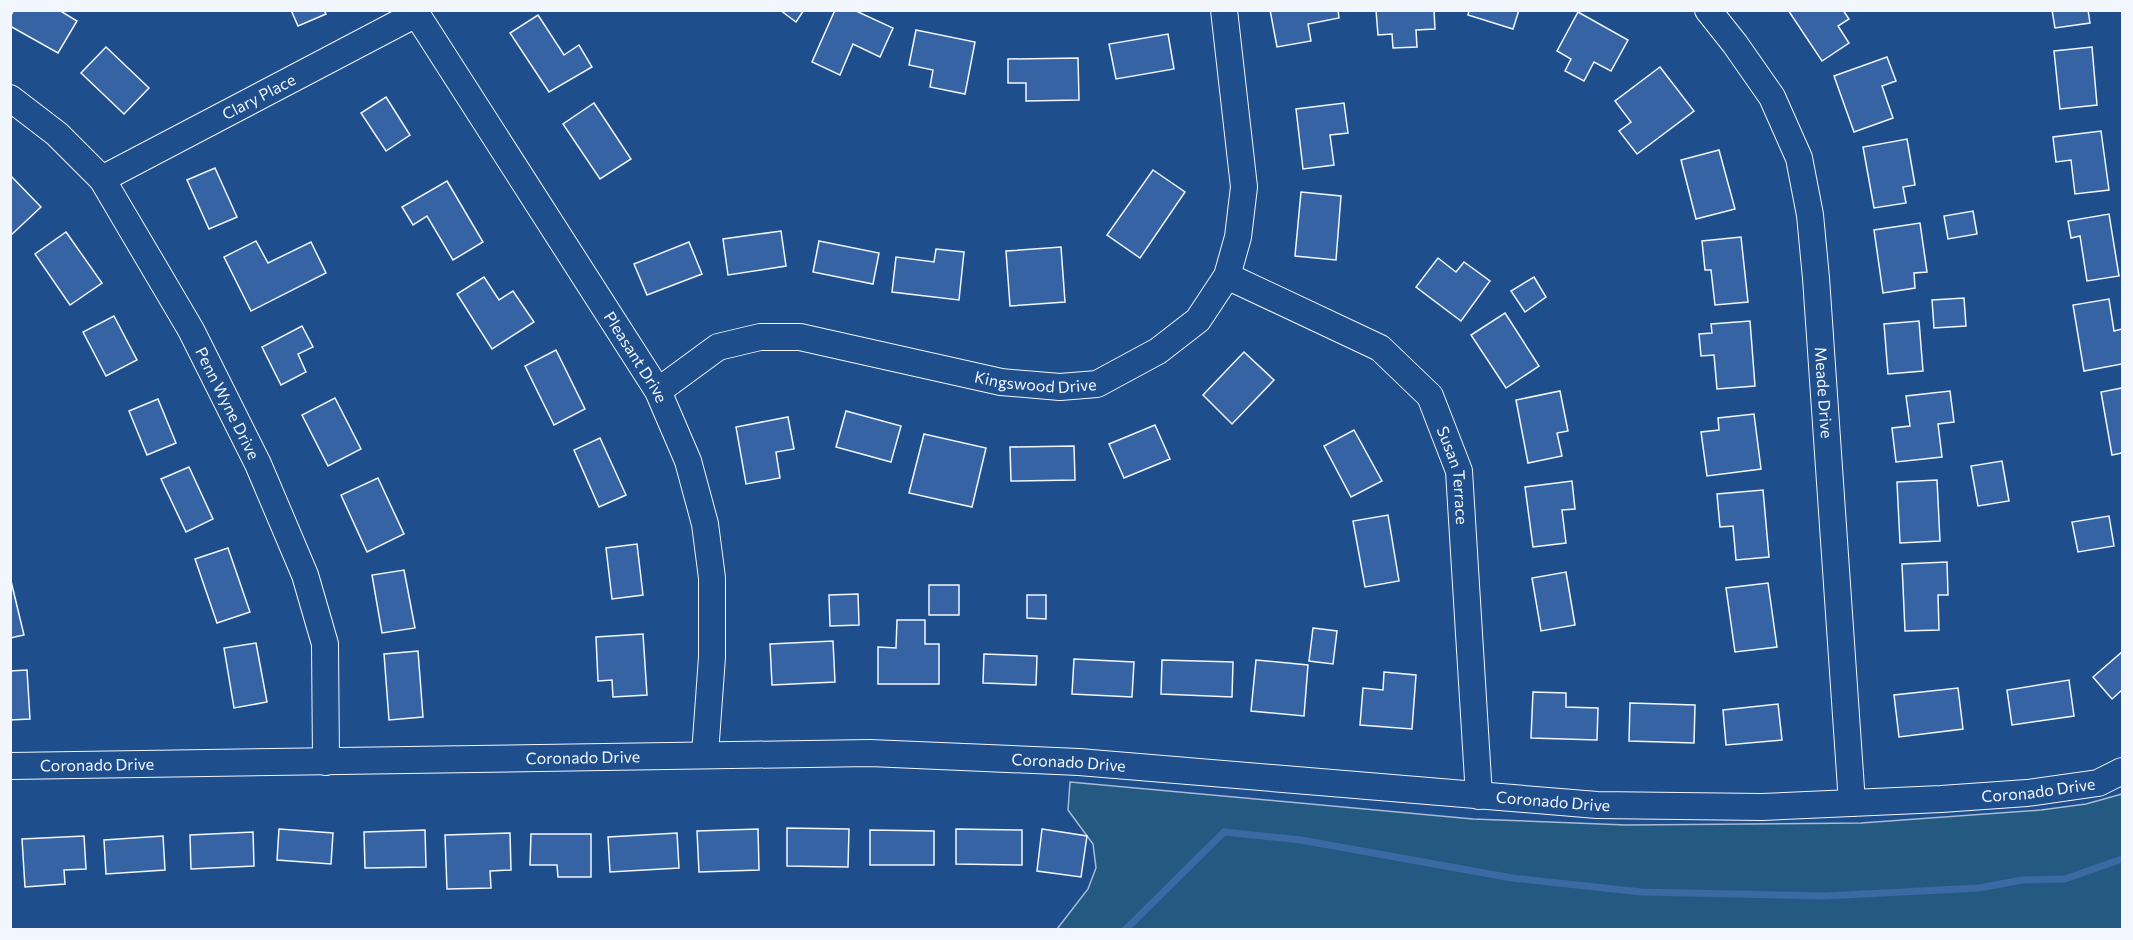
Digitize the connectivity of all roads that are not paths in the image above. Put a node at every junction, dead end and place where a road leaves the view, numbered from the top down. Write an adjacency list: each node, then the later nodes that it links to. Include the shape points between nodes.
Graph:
1 (1224, 10): 6 (street, Kingswood Drive, via 1244,187 1238,237)
2 (1708, 10): 13 (street, Meade Drive, via 1772,97 1799,158 1810,215)
3 (415, 12): 5 (street, Clary Place); 7 (street, Pleasant Drive)
4 (10, 98): 5 (street, Penn Wyne Drive, via 57,134)
5 (102, 179): 9 (street, Penn Wyne Drive, via 191,330 258,464 305,575 325,644)
6 (1227, 276): 7 (street, Kingswood Drive, via 1198,320 1158,351 1097,384 1060,387 1001,382 800,337 760,337 718,347); 12 (street, Susan Terrace, via 1380,348 1430,396 1459,471)
7 (658, 391): 8 (street, Pleasant Drive, via 688,461 705,524 712,578 712,657)
8 (705, 754): 9 (street, Coronado Drive); 12 (street, Coronado Drive, via 870,753 1079,762)
9 (326, 762): 10 (street, Coronado Drive)
10 (10, 766)
11 (2122, 771): 13 (street, Coronado Drive, via 2098,783 2027,793)
12 (1479, 796): 13 (street, Coronado Drive, via 1597,805 1762,807)
13 (1852, 803)

